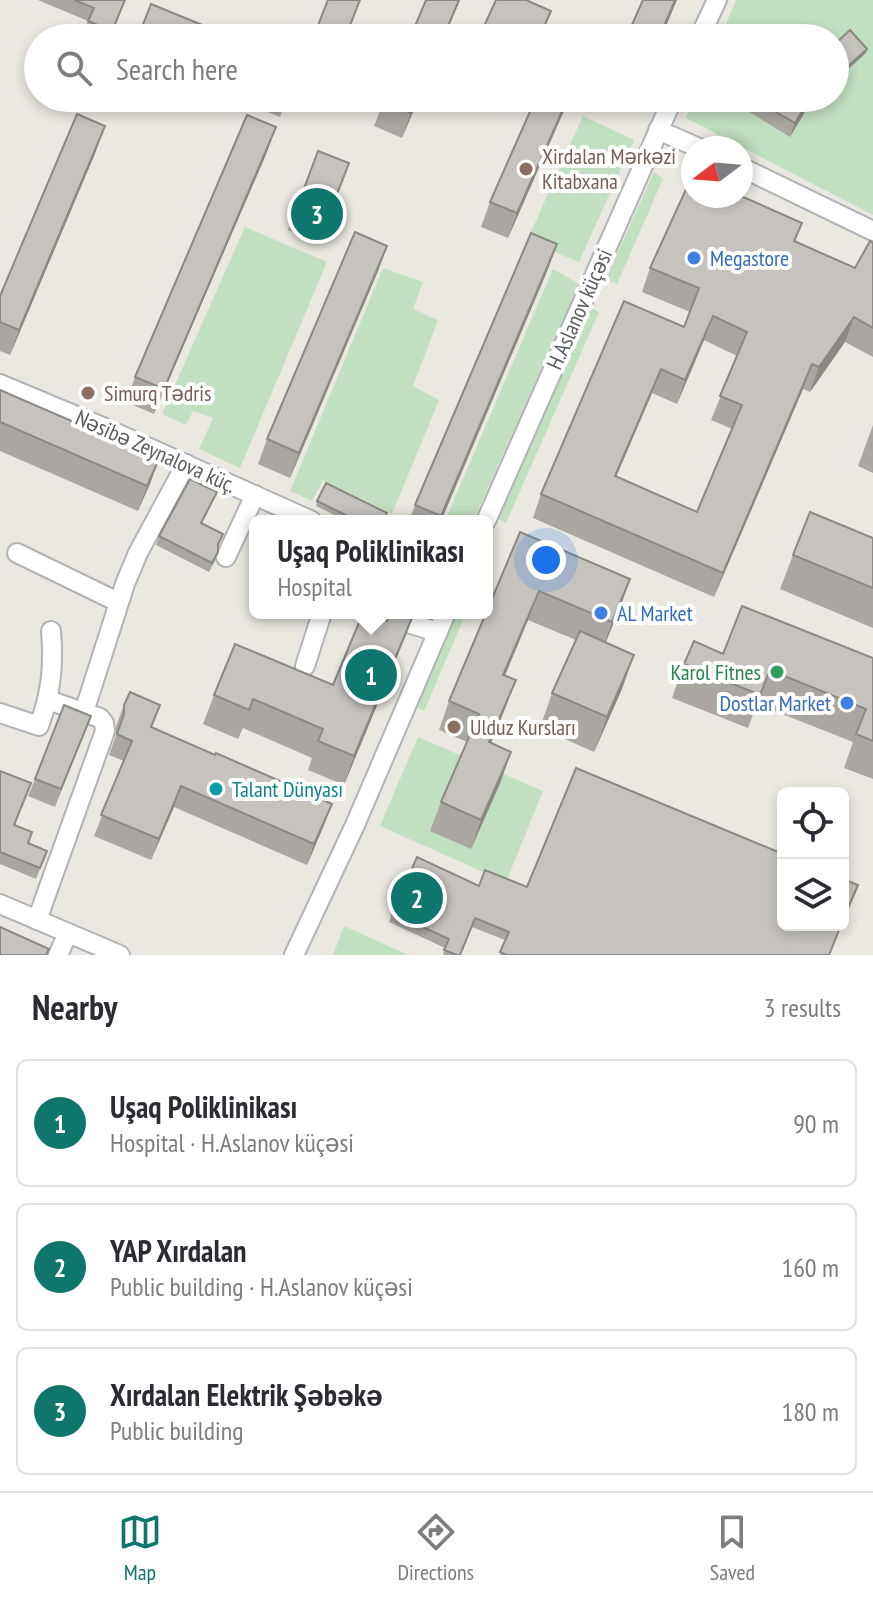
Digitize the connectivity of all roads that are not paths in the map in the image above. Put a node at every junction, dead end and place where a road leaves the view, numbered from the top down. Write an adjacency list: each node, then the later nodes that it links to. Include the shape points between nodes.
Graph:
1 (717, 0): 2 (street)
2 (706, 24)
3 (666, 112): 4 (street, H.Aslanov küçəsi)
4 (658, 130): 5 (street); 12 (street, H.Aslanov küçəsi)
5 (681, 140)
6 (753, 173): 7 (street)
7 (873, 231)
8 (0, 384): 9 (street, Nəsibə Zeynalova küç.)
9 (186, 464): 10 (street, Nəsibə Zeynalova küç.); 15 (street)
10 (255, 495): 11 (street, Nəsibə Zeynalova küç.); 14 (street)
11 (299, 515)
12 (489, 515)
13 (17, 553): 15 (street)
14 (226, 557)
15 (118, 602): 23 (street)
16 (320, 619): 21 (street)
17 (394, 619): 20 (street)
18 (443, 619): 20 (street)
19 (51, 631): 22 (street)
20 (438, 632): 30 (street)
21 (305, 666)
22 (48, 700): 23 (street); 24 (street, via 39,726)
23 (84, 712): 26 (street, via 100,718 105,731)
24 (0, 713)
25 (0, 904): 26 (street)
26 (37, 920): 27 (street)
27 (68, 933): 28 (street); 29 (street)
28 (58, 955)
29 (120, 955)
30 (294, 955)

